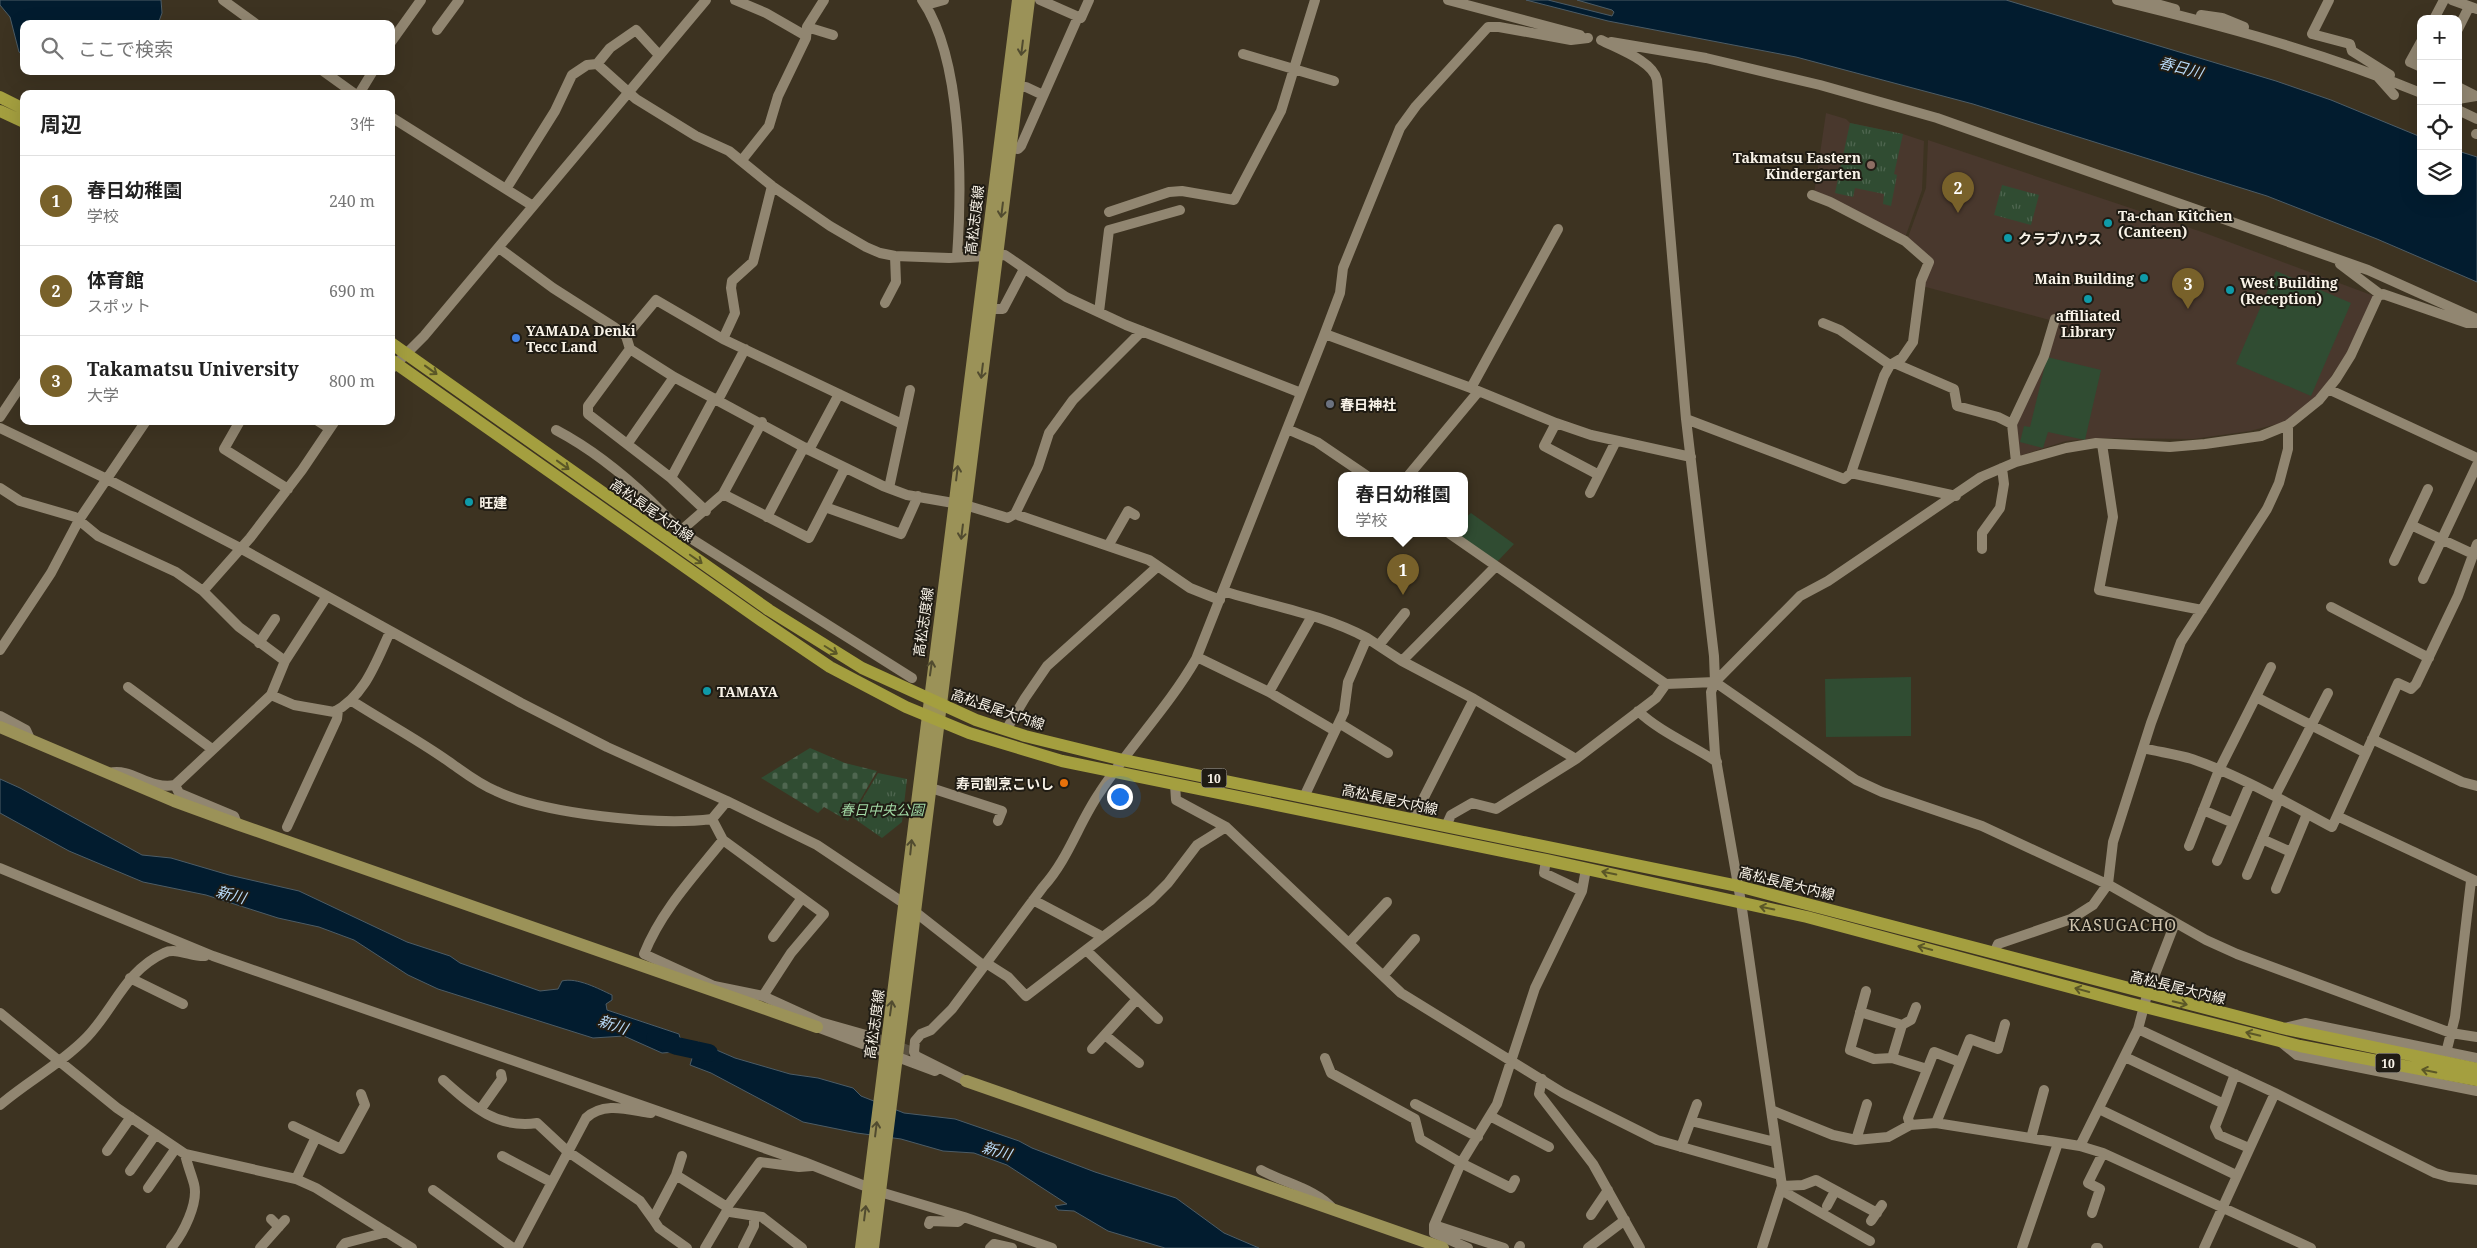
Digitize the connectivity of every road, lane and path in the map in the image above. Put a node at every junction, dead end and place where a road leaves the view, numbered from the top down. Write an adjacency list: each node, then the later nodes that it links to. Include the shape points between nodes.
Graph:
1 (223, 0): 23 (street)
2 (421, 0): 28 (street)
3 (459, 0): 25 (street)
4 (706, 0): 33 (street)
5 (735, 0): 26 (street)
6 (824, 0): 26 (street)
7 (944, 0): 18 (street)
8 (1018, 0): 70 (main road, 高松志度線)
9 (1029, 0): 42 (main road, 高松志度線, one-way to 42)
10 (1040, 0): 22 (street)
11 (1089, 0): 22 (street, via 1081,18)
12 (1315, 0): 36 (street)
13 (1448, 0): 29 (street)
14 (2117, 0): 21 (street)
15 (2142, 0): 21 (street)
16 (2329, 0): 41 (street, via 2312,34 2350,44 2352,51 2393,77)
17 (2449, 0): 19 (street); 20 (street)
18 (924, 3): 71 (street, via 936,25 952,84 957,123)
19 (2473, 8): 24 (street)
20 (2437, 15)
21 (2190, 16): 37 (street)
22 (1078, 17): 48 (street)
23 (250, 20)
24 (2462, 23)
25 (437, 30)
26 (807, 31): 27 (street); 60 (street, via 778,96 770,126)
27 (833, 35)
28 (395, 36)
29 (1588, 38): 30 (street); 83 (street, via 1571,40 1500,27 1488,28 1416,106 1392,145 1343,268 1340,293)
30 (1602, 40): 72 (street, via 1706,58 1918,112); 102 (street, via 1644,63 1656,74)
31 (2417, 49): 35 (street, via 2410,62)
32 (1243, 54): 36 (street)
33 (660, 55): 34 (street, via 636,30 610,48); 46 (street)
34 (596, 64): 46 (street); 62 (street, via 587,65 572,75 555,111)
35 (2417, 65)
36 (1295, 69): 40 (street); 66 (street, via 1281,111 1234,200 1182,191 1169,192)
37 (2376, 74): 41 (street); 49 (street)
38 (328, 75): 44 (street)
39 (371, 75): 45 (street)
40 (1334, 81)
41 (2393, 82): 47 (street)
42 (1018, 87): 48 (street); 59 (main road, 高松志度線)
43 (2462, 89): 50 (street)
44 (349, 90)
45 (362, 90)
46 (629, 91): 60 (street, via 636,99 696,136); 64 (street)
47 (2417, 91)
48 (1043, 95): 59 (street, via 1021,146)
49 (2394, 95)
50 (2476, 96): 52 (street)
51 (0, 98): 53 (main road)
52 (2462, 98)
53 (20, 107)
54 (0, 111): 57 (main road)
55 (2462, 112): 56 (street)
56 (2477, 119)
57 (20, 120)
58 (395, 120): 62 (street)
59 (1010, 148): 70 (main road, 高松志度線, one-way to 70)
60 (742, 160): 61 (street)
61 (772, 186): 69 (street, via 866,247); 85 (street, via 753,262 732,281 735,312)
62 (506, 189): 64 (street)
63 (1812, 195): 91 (street, via 1905,241 1929,262 1921,281 1913,342 1902,358)
64 (533, 206): 68 (street)
65 (1180, 210): 77 (street, via 1109,230)
66 (1109, 212)
67 (1558, 229): 97 (street)
68 (499, 248): 84 (street); 89 (street)
69 (895, 256): 71 (street); 75 (street, via 896,282)
70 (991, 256): 71 (street); 73 (street, via 1005,255); 76 (main road, 高松志度線); 138 (main road, 高松志度線, one-way to 70)
71 (957, 257)
72 (2332, 257): 74 (street); 79 (street)
73 (1024, 269): 76 (street, via 1003,309); 77 (street, via 1066,296)
74 (2381, 295): 81 (street, via 2467,323); 95 (street, via 2351,356)
75 (885, 303)
76 (989, 309): 138 (main road, 高松志度線, one-way to 138)
77 (1099, 312): 82 (street)
78 (2055, 319): 106 (street, via 2044,356)
79 (2477, 319)
80 (1823, 323): 91 (street, via 1840,330)
81 (2477, 323)
82 (1142, 332): 98 (street); 141 (street, via 1073,400 1049,433 1038,466)
83 (1325, 334): 97 (street); 98 (street)
84 (626, 336): 85 (street, via 656,300); 87 (street)
85 (722, 339): 88 (street)
86 (395, 345): 89 (main road, 高松長尾大内線 / 10)
87 (630, 349): 93 (street); 115 (street, via 588,406 588,414)
88 (745, 350): 99 (street); 100 (street)
89 (408, 354): 90 (street); 150 (main road, 高松長尾大内線 / 10, one-way to 150)
90 (395, 363)
91 (1892, 364): 106 (street, via 1954,389 1957,406); 126 (street, via 1884,376)
92 (395, 365): 150 (main road, 高松長尾大内線 / 10)
93 (674, 377): 100 (street); 115 (street)
94 (20, 387): 101 (street)
95 (2328, 389): 110 (street); 119 (street)
96 (910, 390): 105 (street)
97 (1474, 390): 104 (street); 125 (street)
98 (1301, 393): 112 (street)
99 (839, 394): 105 (street); 117 (street)
100 (716, 399): 103 (street); 128 (street)
101 (0, 417)
102 (1686, 419): 118 (street); 126 (street, via 1844,479)
103 (762, 422): 117 (street); 135 (street)
104 (1556, 423): 114 (street); 127 (street, via 1544,446)
105 (902, 424): 131 (street)
106 (2012, 424): 120 (street)
107 (143, 425): 129 (street)
108 (238, 425): 132 (street, via 224,449)
109 (332, 425): 132 (street)
110 (2288, 425): 116 (street, via 2261,436 2205,444 2170,447); 163 (street, via 2288,449 2280,483 2267,509)
111 (0, 428): 129 (street)
112 (1287, 428): 124 (street, via 1317,442); 161 (street)
113 (556, 430): 146 (street, via 614,469)
114 (1616, 441): 118 (street); 127 (street)
115 (628, 443): 128 (street)
116 (2102, 444): 120 (street, via 2066,448); 163 (street, via 2113,517 2099,590)
117 (807, 448): 122 (street); 143 (street)
118 (1691, 457): 178 (street)
119 (2477, 458)
120 (2016, 462): 123 (street)
121 (2477, 465): 148 (street)
122 (845, 468): 131 (street); 139 (street)
123 (2002, 468): 137 (street); 153 (street, via 2004,484 2000,508 1982,533)
124 (1362, 472)
125 (1411, 472)
126 (1852, 473): 137 (street)
127 (1599, 475): 134 (street)
128 (671, 478): 140 (street)
129 (107, 479): 144 (street); 152 (street)
130 (0, 488): 144 (street, via 20,500)
131 (889, 488): 136 (street)
132 (288, 489): 152 (street)
133 (2428, 489): 145 (street)
134 (1590, 493)
135 (723, 494): 140 (street); 143 (street)
136 (918, 496): 138 (street); 139 (street, via 901,534)
137 (1956, 496): 178 (street, via 1800,596)
138 (959, 504): 141 (street, via 1008,518); 185 (main road, 高松志度線, one-way to 138); 188 (main road, 高松志度線, one-way to 188)
139 (825, 507): 143 (street, via 809,538)
140 (706, 510): 146 (street)
141 (1015, 514): 151 (street)
142 (1135, 515): 151 (street, via 1128,511)
143 (768, 517)
144 (79, 520): 159 (street, via 98,536 176,572); 171 (street, via 51,573)
145 (2411, 525): 148 (street); 155 (street)
146 (680, 530): 150 (street); 177 (street)
147 (1454, 537): 156 (street)
148 (2442, 539): 154 (street); 158 (street)
149 (2477, 544): 154 (street)
150 (666, 546): 185 (main road, 高松長尾大内線 / 10, one-way to 185, via 837,654); 191 (main road, 高松長尾大内線 / 10, via 830,667)
151 (1108, 546): 157 (street, via 1149,560)
152 (240, 548): 159 (street); 160 (street)
153 (1982, 549)
154 (2473, 554): 173 (street, via 2458,596)
155 (2394, 561)
156 (1496, 566): 175 (street); 179 (street)
157 (1157, 567): 161 (street, via 1190,588); 197 (street, via 1047,666)
158 (2423, 579)
159 (203, 591): 169 (street)
160 (326, 596): 167 (street); 174 (street)
161 (1221, 596): 165 (street); 172 (street)
162 (2331, 608): 173 (street)
163 (2202, 610): 200 (street, via 2181,642)
164 (1405, 613): 170 (street)
165 (1312, 616): 168 (street, via 1345,626); 181 (street)
166 (275, 619): 169 (street)
167 (390, 632): 187 (street, via 369,677); 217 (street, via 606,747)
168 (1367, 638): 170 (street); 196 (street, via 1348,682 1344,712)
169 (259, 642): 174 (street)
170 (1380, 645): 175 (street)
171 (0, 650)
172 (1197, 657): 181 (street); 205 (street, via 1184,680)
173 (2429, 658): 198 (street, via 2411,689 2398,683)
174 (285, 661): 183 (street)
175 (1402, 661): 186 (street)
176 (2271, 667): 184 (street)
177 (912, 678)
178 (1715, 682): 179 (street); 206 (street, via 1711,692); 239 (street, via 1856,780 1891,796 1982,826)
179 (1666, 684): 190 (street, via 1656,698)
180 (128, 687): 201 (street)
181 (1269, 692): 196 (street)
182 (2328, 693): 194 (street)
183 (271, 695): 189 (street, via 294,704 334,712); 201 (street)
184 (2256, 697): 194 (street); 207 (street)
185 (928, 699): 188 (main road, 高松長尾大内線 / 10); 191 (main road, 高松志度線)
186 (1474, 699): 204 (street); 222 (street)
187 (352, 701): 189 (street); 221 (street, via 448,761 467,777 498,792 546,806 615,817)
188 (941, 705): 193 (main road, 高松志度線); 197 (main road, 高松長尾大内線 / 10)
189 (338, 710): 227 (street, via 337,719)
190 (1638, 712): 204 (street); 206 (street)
191 (926, 715): 193 (main road, 高松長尾大内線 / 10); 247 (main road, 高松志度線, one-way to 191)
192 (0, 716): 199 (street, via 26,730)
193 (939, 721): 208 (main road, 高松長尾大内線 / 10, via 1023,750); 214 (main road, 高松志度線)
194 (2311, 725): 203 (street); 216 (street)
195 (0, 727): 199 (main road)
196 (1337, 727): 202 (street); 215 (street)
197 (1006, 730): 205 (main road, 高松長尾大内線 / 10)
198 (2372, 739): 203 (street); 213 (street)
199 (32, 741): 209 (main road)
200 (2143, 748): 207 (street, via 2191,759); 239 (street, via 2113,842)
201 (212, 749): 212 (street)
202 (1388, 753)
203 (2366, 753): 220 (street)
204 (1576, 759): 226 (street, via 1496,809 1472,802 1450,814)
205 (1123, 760): 208 (street); 215 (main road, 高松長尾大内線 / 10)
206 (1717, 762): 240 (street)
207 (2219, 770): 211 (street); 218 (street)
208 (1113, 772): 210 (main road, 高松長尾大内線 / 10); 244 (street, via 1083,820 1060,868)
209 (109, 773): 212 (street, via 119,770 162,787); 225 (main road)
210 (1176, 784): 228 (street, via 1176,800); 233 (main road, 高松長尾大内線 / 10)
211 (2250, 784): 216 (street); 224 (street)
212 (174, 785): 225 (street, via 179,793 234,816)
213 (2477, 786)
214 (931, 788): 223 (street, via 1002,811); 247 (main road, 高松志度線)
215 (1304, 797): 222 (main road, 高松長尾大内線 / 10)
216 (2277, 798): 219 (street); 230 (street)
217 (727, 801): 221 (street); 247 (street, via 817,845)
218 (2203, 810): 224 (street); 231 (street)
219 (2307, 814): 220 (street, via 2332,827); 232 (street)
220 (2337, 816): 238 (street)
221 (712, 819): 229 (street)
222 (1414, 819): 226 (main road, 高松長尾大内線 / 10)
223 (998, 821)
224 (2234, 823): 234 (street)
225 (237, 824): 269 (main road)
226 (1446, 826): 240 (main road, 高松長尾大内線 / 10)
227 (287, 827)
228 (1226, 827): 250 (street, via 1198,845 1151,900); 252 (street)
229 (723, 840): 243 (street); 261 (street, via 670,906 651,935 644,954 714,986)
230 (2262, 840): 232 (street); 237 (street)
231 (2189, 846)
232 (2291, 852): 241 (street)
233 (1546, 860): 236 (main road, 高松長尾大内線 / 10); 242 (street, via 1544,873)
234 (2217, 862)
235 (0, 868): 255 (street)
236 (1586, 869): 242 (street); 246 (main road, 高松長尾大内線 / 10, one-way to 236)
237 (2247, 875)
238 (2474, 881): 273 (street)
239 (2108, 884): 248 (street); 254 (street, via 2082,914 1998,944)
240 (1738, 886): 246 (street); 254 (main road, 高松長尾大内線 / 10)
241 (2276, 889)
242 (1582, 891): 286 (street, via 1535,988)
243 (802, 898): 249 (street); 261 (street, via 824,914 791,953)
244 (1033, 900): 250 (street); 256 (street)
245 (1387, 902): 252 (street)
246 (1741, 902): 265 (main road, 高松長尾大内線 / 10, one-way to 246); 309 (street)
247 (910, 908): 256 (street); 280 (main road, 高松志度線, one-way to 247); 285 (main road, 高松志度線)
248 (2175, 922): 260 (street); 273 (street, via 2238,954)
249 (773, 937)
250 (1103, 937): 253 (street)
251 (1415, 939): 257 (street)
252 (1349, 943): 257 (street)
253 (1086, 950): 256 (street, via 1026,996 1008,977); 262 (street)
254 (1994, 953): 260 (main road, 高松長尾大内線 / 10)
255 (213, 956): 258 (street, via 165,952); 310 (street)
256 (985, 964): 297 (street, via 952,1009 931,1030 917,1037 912,1051)
257 (1383, 976): 286 (street, via 1401,993)
258 (130, 978): 263 (street); 287 (street, via 89,1035)
259 (1866, 991): 266 (street)
260 (2148, 994): 265 (street); 275 (main road, 高松長尾大内線 / 10, one-way to 275)
261 (764, 996): 269 (street)
262 (1137, 999): 268 (street); 274 (street)
263 (183, 1004)
264 (1916, 1006): 270 (street, via 1912,1020)
265 (2143, 1007): 272 (street); 275 (main road, 高松長尾大内線 / 10, one-way to 265)
266 (1860, 1012): 270 (street); 283 (street, via 1850,1050 1874,1059)
267 (0, 1013): 287 (street)
268 (1158, 1019)
269 (819, 1024): 276 (street); 280 (street)
270 (1902, 1024): 283 (street)
271 (2004, 1024): 288 (street, via 1998,1049 1970,1039)
272 (2138, 1029): 281 (street); 293 (street)
273 (2451, 1033): 277 (street); 279 (street)
274 (1105, 1034): 278 (street); 289 (street)
275 (2281, 1034): 279 (street, via 2305,1023); 290 (main road, 高松長尾大内線 / 10); 296 (main road, 高松長尾大内線 / 10, one-way to 275); 299 (street, via 2298,1055)
276 (873, 1037)
277 (2477, 1037)
278 (1092, 1049)
279 (2446, 1053): 284 (street)
280 (884, 1055): 285 (street); 346 (main road, 高松志度線, one-way to 280)
281 (2125, 1057): 305 (street); 307 (street)
282 (1325, 1058): 335 (street, via 1331,1073 1415,1120 1420,1139)
283 (1892, 1058): 291 (street)
284 (2477, 1058)
285 (897, 1060): 297 (street); 346 (main road, 高松志度線)
286 (1512, 1060): 294 (street); 311 (street)
287 (60, 1062): 306 (street, via 19,1088); 312 (street)
288 (1960, 1062): 291 (street, via 1934,1052); 314 (street)
289 (1139, 1063)
290 (2477, 1069)
291 (1927, 1070): 315 (street, via 1908,1118)
292 (501, 1074): 308 (street, via 502,1079)
293 (2235, 1074): 300 (street); 305 (street)
294 (1542, 1079): 324 (street, via 1656,1140); 349 (street, via 1539,1094 1578,1143)
295 (443, 1080): 308 (street)
296 (2477, 1080)
297 (966, 1081): 354 (main road)
298 (2044, 1090): 320 (street)
299 (2477, 1091)
300 (2275, 1093): 328 (street); 343 (street, via 2435,1173)
301 (361, 1094): 318 (street, via 365,1105 341,1149)
302 (1415, 1104): 319 (street)
303 (1697, 1104): 313 (street)
304 (1867, 1104): 321 (street)
305 (2224, 1104): 328 (street, via 2214,1127 2219,1134)
306 (0, 1105)
307 (2099, 1109): 325 (street); 339 (street)
308 (480, 1110): 329 (street, via 508,1124 537,1123)
309 (1771, 1110): 321 (street, via 1833,1135); 322 (street)
310 (660, 1112): 329 (street, via 605,1107 594,1110); 336 (street)
311 (1490, 1116): 319 (street); 326 (street, via 1529,1131)
312 (131, 1117): 317 (street); 330 (street)
313 (1691, 1121): 322 (street); 324 (street)
314 (1936, 1124): 315 (street); 320 (street)
315 (1910, 1125): 321 (street, via 1888,1137)
316 (293, 1126): 318 (street)
317 (156, 1134): 327 (street); 338 (street)
318 (316, 1137): 341 (street)
319 (1478, 1137): 335 (street)
320 (2031, 1138): 323 (street)
321 (1856, 1140)
322 (1775, 1142): 345 (street)
323 (2058, 1143): 325 (street); 387 (street)
324 (1681, 1146): 345 (street)
325 (2080, 1146): 331 (street)
326 (1549, 1147)
327 (176, 1148): 332 (street); 347 (street)
328 (2249, 1148): 339 (street)
329 (567, 1150): 344 (street); 361 (street, via 640,1201)
330 (107, 1151)
331 (2103, 1153): 352 (street); 356 (street, via 2088,1183 2100,1190)
332 (185, 1154): 341 (street); 368 (street, via 195,1197 186,1224)
333 (502, 1156): 344 (street)
334 (682, 1156): 340 (street)
335 (1461, 1164): 342 (street, via 1511,1188); 364 (street)
336 (816, 1166): 346 (street); 353 (street, via 799,1168 760,1162)
337 (1261, 1170): 354 (street, via 1324,1199)
338 (130, 1171)
339 (2236, 1174): 352 (street)
340 (676, 1175): 353 (street); 361 (street)
341 (296, 1179): 365 (street)
342 (1515, 1180)
343 (2477, 1180)
344 (551, 1182): 367 (street)
345 (1781, 1183): 350 (street, via 1803,1185 1816,1180); 366 (street); 386 (street)
346 (875, 1185): 359 (street); 376 (main road, 高松志度線, one-way to 346); 377 (main road, 高松志度線)
347 (148, 1188)
348 (432, 1190): 367 (street)
349 (1608, 1190): 357 (street); 362 (street)
350 (1835, 1190): 351 (street); 355 (street)
351 (1827, 1206)
352 (2221, 1206): 388 (street); 389 (street)
353 (727, 1208): 358 (street, via 730,1212); 373 (street)
354 (1334, 1210): 381 (main road)
355 (1876, 1213)
356 (2092, 1213)
357 (1591, 1215)
358 (754, 1217): 374 (street, via 754,1226); 375 (street, via 762,1217)
359 (964, 1217): 363 (street, via 958,1222 930,1221); 380 (street)
360 (271, 1219): 369 (street, via 282,1223)
361 (653, 1219): 372 (street, via 659,1228)
362 (1625, 1220): 384 (street); 385 (street)
363 (929, 1224)
364 (1434, 1225): 382 (street, via 1434,1233 1441,1238); 383 (street)
365 (388, 1232): 370 (street, via 345,1243); 371 (street)
366 (1870, 1241)
367 (518, 1247)
368 (170, 1248)
369 (260, 1248)
370 (341, 1248)
371 (412, 1248)
372 (687, 1248)
373 (706, 1248)
374 (743, 1248)
375 (801, 1248)
376 (861, 1248)
377 (873, 1248)
378 (990, 1248): 379 (street, via 994,1244)
379 (1012, 1248)
380 (1052, 1248)
381 (1443, 1248)
382 (1468, 1248)
383 (1504, 1248)
384 (1588, 1248)
385 (1640, 1248)
386 (1762, 1248)
387 (2022, 1248)
388 (2204, 1248)
389 (2311, 1248)

